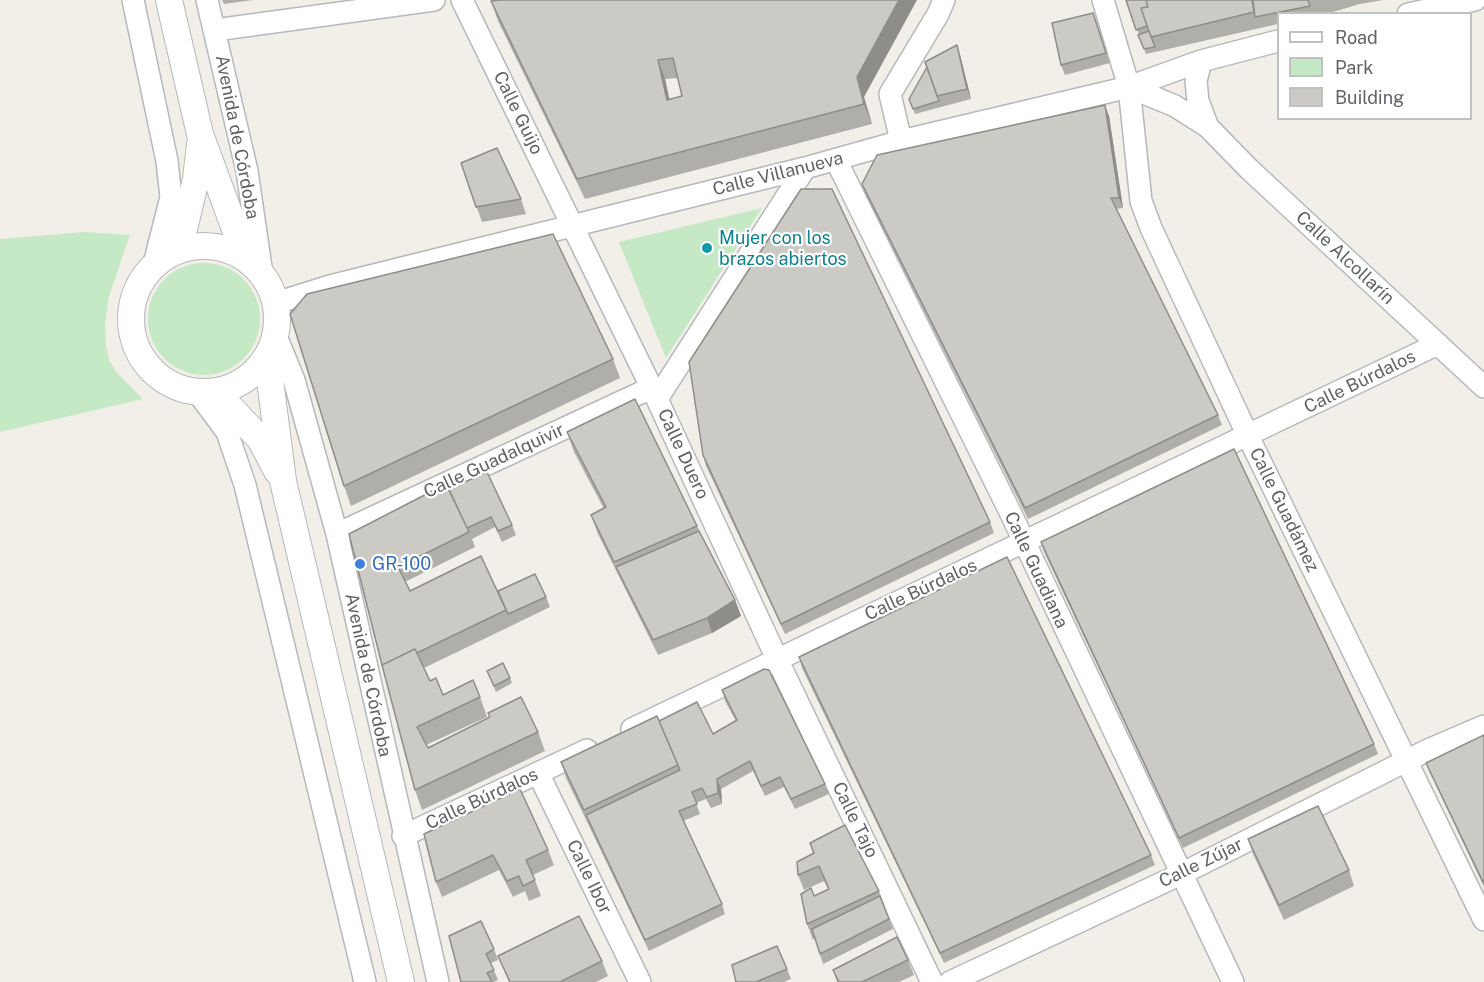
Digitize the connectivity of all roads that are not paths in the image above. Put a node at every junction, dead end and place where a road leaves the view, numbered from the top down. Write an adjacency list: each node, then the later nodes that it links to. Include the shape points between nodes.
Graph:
1 (133, 0): 21 (street, via 171,197)
2 (169, 0): 15 (street, Avenida de Córdoba)
3 (207, 0): 10 (street, Avenida de Córdoba)
4 (434, 0): 10 (street)
5 (462, 0): 19 (street, Calle Guijo)
6 (944, 0): 16 (street, via 890,94)
7 (1103, 0): 13 (street, Calle Guadámez)
8 (1475, 0): 9 (street)
9 (1418, 12)
10 (215, 30): 22 (street, Avenida de Córdoba, via 247,171)
11 (1277, 41): 12 (street, Calle Villanueva)
12 (1201, 61): 13 (street, Calle Villanueva); 14 (street, Calle Alcollarín, via 1196,81 1198,101)
13 (1129, 87): 14 (street, Calle Alcollarín, via 1176,106); 16 (street, Calle Villanueva); 29 (street, Calle Guadámez, via 1141,201)
14 (1208, 127): 24 (street, Calle Alcollarín, via 1249,170)
15 (200, 134): 20 (street, Avenida de Córdoba, via 196,179); 22 (street, Avenida de Córdoba)
16 (901, 141): 17 (street, Calle Villanueva)
17 (836, 160): 18 (street, Calle Villanueva); 32 (street, Calle Guadiana)
18 (805, 168): 19 (street, Calle Villanueva); 28 (street, Calle Duero)
19 (573, 226): 23 (street, Calle Villanueva); 28 (street, Calle Guijo)
20 (178, 250): 21 (street); 22 (street, via 214,246)
21 (154, 264): 27 (street, via 134,294 131,335 141,358 156,375 176,387)
22 (254, 266): 23 (street)
23 (276, 303): 25 (street)
24 (1438, 344): 26 (street, Calle Alcollarín); 29 (street, Calle Búrdalos)
25 (271, 346): 27 (street, via 254,373 236,385); 30 (street, Avenida de Córdoba); 31 (street, Avenida de Córdoba, via 294,380)
26 (1484, 387)
27 (207, 392): 30 (street, Avenida de Córdoba, via 260,439); 40 (street, via 227,432 245,485)
28 (654, 393): 31 (street, Calle Guadalquivir); 33 (street, Calle Duero)
29 (1248, 436): 32 (street, Calle Búrdalos); 35 (street, Calle Guadámez)
30 (284, 481): 41 (street, Avenida de Córdoba)
31 (337, 534): 37 (street, Avenida de Córdoba)
32 (1022, 542): 33 (street, Calle Búrdalos); 38 (street, Calle Guadiana)
33 (777, 659): 36 (street, Calle Búrdalos); 44 (street, Calle Tajo)
34 (1484, 726): 35 (street, Calle Zújar)
35 (1406, 761): 38 (street, Calle Zújar); 39 (street, Calle Guadámez)
36 (538, 772): 37 (street, Calle Búrdalos); 43 (street, Calle Ibor)
37 (403, 836): 42 (street, Avenida de Córdoba)
38 (1179, 875): 45 (street, Calle Zújar); 46 (street, Calle Guadiana)
39 (1484, 920)
40 (365, 982)
41 (401, 982)
42 (438, 982)
43 (640, 982)
44 (932, 982)
45 (950, 982)
46 (1233, 982)

